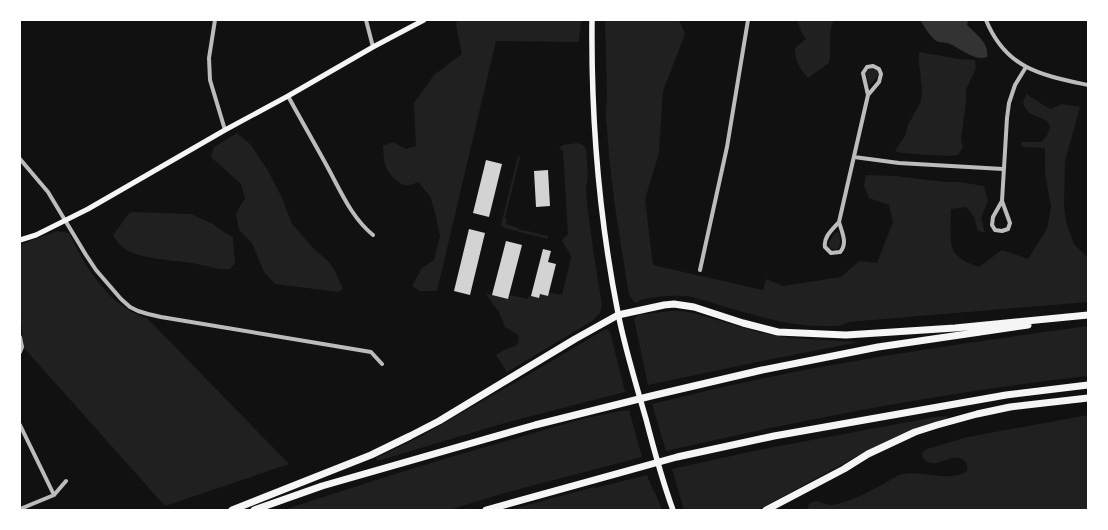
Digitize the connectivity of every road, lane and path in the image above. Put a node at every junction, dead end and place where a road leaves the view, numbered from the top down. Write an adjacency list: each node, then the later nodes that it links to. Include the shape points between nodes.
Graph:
1 (215, 20): 12 (street, via 210,80)
2 (366, 20): 7 (street)
3 (424, 20): 7 (main road)
4 (592, 20): 22 (main road, via 602,210)
5 (748, 20): 21 (street, via 727,147)
6 (986, 20): 8 (street, via 1001,46)
7 (373, 48): 11 (main road)
8 (1026, 67): 9 (street); 15 (street, via 1009,103)
9 (1088, 85)
10 (868, 95): 10 (street, via 881,74 873,66 866,67 863,73); 13 (street)
11 (288, 96): 12 (main road); 19 (street, via 351,210)
12 (225, 130): 17 (main road)
13 (854, 157): 15 (street); 18 (street)
14 (20, 158): 17 (street, via 48,192)
15 (1003, 169): 16 (street)
16 (1002, 201): 16 (street, via 992,226 1002,231 1010,223)
17 (66, 221): 20 (main road); 26 (street, via 96,270 121,299 138,311 371,352)
18 (839, 222): 18 (street, via 824,241 825,247 835,254 840,252 845,242)
19 (373, 236)
20 (20, 240)
21 (700, 270)
22 (618, 315): 23 (highway, via 674,304 778,332 846,335); 33 (highway, via 410,436); 36 (main road)
23 (1088, 315): 34 (highway, via 878,347 762,370 535,425 331,483)
24 (20, 337): 25 (street)
25 (20, 352)
26 (382, 364)
27 (1088, 385): 35 (highway, via 1006,395 774,436 677,458)
28 (1088, 398): 37 (highway, via 978,414 915,432)
29 (20, 425): 31 (street)
30 (66, 481): 31 (street)
31 (54, 495): 32 (street)
32 (20, 509)
33 (232, 510)
34 (254, 510)
35 (486, 510)
36 (673, 510)
37 (766, 510)

